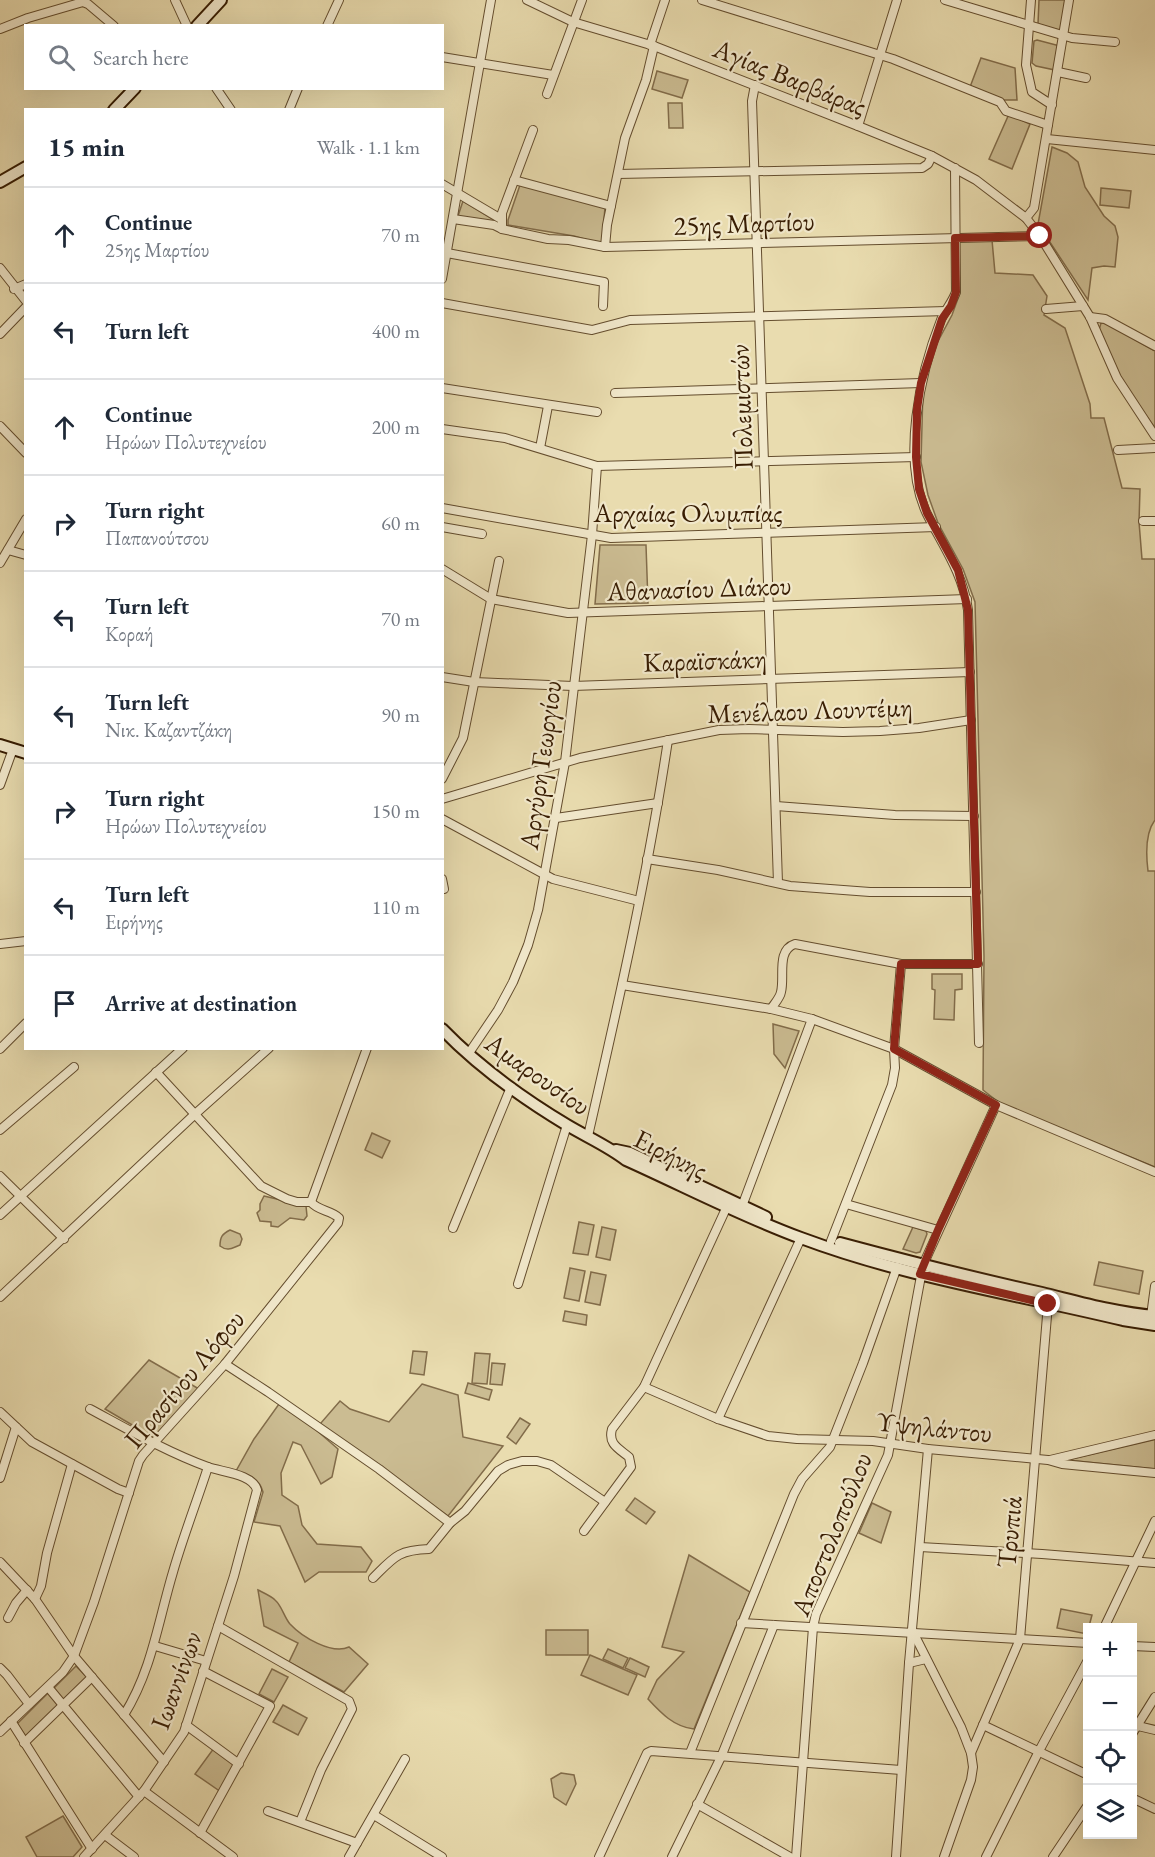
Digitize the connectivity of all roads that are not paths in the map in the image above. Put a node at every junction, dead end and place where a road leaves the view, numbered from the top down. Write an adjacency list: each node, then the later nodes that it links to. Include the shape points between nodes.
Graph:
1 (174, 0): 15 (street)
2 (221, 0): 16 (main road)
3 (339, 0): 17 (street)
4 (491, 0): 25 (street)
5 (527, 0): 13 (street, Αγίας Βαρβάρας)
6 (582, 0): 13 (street)
7 (665, 0): 22 (street)
8 (702, 0): 23 (street)
9 (897, 0): 23 (street)
10 (945, 0): 18 (street)
11 (1031, 0): 18 (street)
12 (1069, 0): 20 (street)
13 (573, 22): 22 (street, Αγίας Βαρβάρας); 27 (street)
14 (112, 24): 19 (street, via 83,2)
15 (186, 24)
16 (199, 24)
17 (328, 24)
18 (1030, 26): 20 (street); 34 (street, via 1026,65 1032,92)
19 (0, 28)
20 (1063, 34): 21 (street); 26 (street)
21 (1115, 42)
22 (652, 46): 29 (street, Αγίας Βαρβάρας); 47 (street)
23 (880, 55): 38 (street, via 1000,102 1006,111); 39 (street)
24 (444, 57): 25 (street)
25 (479, 63): 27 (street); 51 (street)
26 (1058, 72): 28 (street); 34 (street)
27 (553, 75): 33 (street)
28 (1086, 78)
29 (755, 85): 39 (street, Αγίας Βαρβάρας); 46 (street, Πολεμιστών)
30 (133, 90): 35 (main road)
31 (217, 90): 36 (street)
32 (297, 90): 37 (street)
33 (547, 94)
34 (1052, 105): 38 (street)
35 (116, 108)
36 (229, 108)
37 (290, 108)
38 (1048, 125): 41 (street)
39 (858, 126): 43 (street, Αγίας Βαρβάρας)
40 (532, 130): 48 (street)
41 (1047, 139): 42 (street); 53 (street, via 1034,208)
42 (1154, 148)
43 (932, 156): 45 (street, Αγίας Βαρβάρας); 46 (street, via 922,168)
44 (24, 168): 49 (main road)
45 (955, 168): 53 (street, Αγίας Βαρβάρας); 58 (street)
46 (755, 172): 47 (street); 59 (street, Πολεμιστών)
47 (618, 174): 52 (street)
48 (514, 180): 52 (street); 55 (street)
49 (0, 182)
50 (444, 185): 51 (street)
51 (457, 193): 54 (street); 55 (street)
52 (611, 206): 60 (street)
53 (1026, 218): 57 (street, Αγίας Βαρβάρας)
54 (453, 219): 56 (street, 25ης Μαρτίου, via 494,225); 61 (street)
55 (501, 219): 56 (street)
56 (502, 230): 60 (street, 25ης Μαρτίου)
57 (1040, 236): 58 (street, 25ης Μαρτίου); 69 (street, Αγίας Βαρβάρας)
58 (955, 238): 59 (street, 25ης Μαρτίου); 72 (street, via 956,292)
59 (757, 244): 60 (street, 25ης Μαρτίου); 73 (street, Πολεμιστών)
60 (605, 247)
61 (447, 253): 63 (street); 68 (street, via 604,282)
62 (0, 268): 65 (street)
63 (444, 269)
64 (24, 285): 65 (street)
65 (14, 289): 66 (street)
66 (24, 299)
67 (444, 303): 73 (street, via 600,329 630,320)
68 (603, 306)
69 (1083, 306): 71 (street); 74 (street, Αγίας Βαρβάρας)
70 (24, 309): 75 (street)
71 (1046, 309)
72 (946, 311): 73 (street); 77 (street)
73 (759, 316): 79 (street, Πολεμιστών)
74 (1090, 317): 76 (street, via 1105,319); 85 (street, Αγίας Βαρβάρας, via 1117,378)
75 (0, 334)
76 (1155, 346)
77 (921, 383): 79 (street); 90 (street)
78 (444, 388): 81 (street)
79 (762, 390): 80 (street); 91 (street, Πολεμιστών)
80 (615, 393)
81 (548, 406): 82 (street); 86 (street)
82 (597, 412)
83 (0, 426): 89 (street)
84 (444, 429): 86 (street, via 505,438)
85 (1155, 436)
86 (540, 448): 92 (street)
87 (1155, 448): 88 (street)
88 (1118, 450)
89 (24, 451)
90 (916, 457): 91 (street); 98 (street, via 919,489)
91 (764, 461): 92 (street); 100 (street, Πολεμιστών)
92 (597, 466): 101 (street, Αργύρη Γεωργίου)
93 (444, 508): 101 (street, Αρχαίας Ολυμπίας)
94 (1143, 521): 95 (street)
95 (1155, 521)
96 (24, 522): 102 (street)
97 (444, 527): 99 (street)
98 (936, 527): 100 (street, Αρχαίας Ολυμπίας); 108 (street, via 958,570)
99 (482, 534)
100 (766, 534): 101 (street, Αρχαίας Ολυμπίας, via 611,538); 109 (street, Πολεμιστών)
101 (592, 535): 110 (street, Αργύρη Γεωργίου)
102 (8, 550): 103 (street); 105 (street)
103 (24, 554)
104 (499, 561): 107 (street)
105 (0, 563)
106 (444, 570): 107 (street, Αθανασίου Διάκου)
107 (491, 598): 110 (street, Αθανασίου Διάκου); 114 (street)
108 (966, 600): 109 (street, Αθανασίου Διάκου); 111 (street)
109 (769, 606): 110 (street, Αθανασίου Διάκου); 113 (street, Πολεμιστών)
110 (583, 613): 115 (street, Αργύρη Γεωργίου)
111 (970, 672): 113 (street, Καραϊσκάκη); 116 (street)
112 (444, 677): 114 (street, Καραϊσκάκη)
113 (772, 679): 115 (street, Καραϊσκάκη); 117 (street, Πολεμιστών)
114 (474, 682): 115 (street, Καραϊσκάκη); 123 (street, via 462,738)
115 (573, 686): 122 (street, Αργύρη Γεωργίου)
116 (971, 720): 117 (street, Μενέλαου Λουντέμη, via 880,731); 128 (street)
117 (773, 729): 118 (street, Μενέλαου Λουντέμη, via 719,730); 127 (street, Πολεμιστών)
118 (668, 740): 122 (street, Μενέλαου Λουντέμη); 126 (street)
119 (0, 745): 120 (main road)
120 (13, 749): 121 (main road); 124 (street)
121 (24, 752)
122 (565, 762): 125 (street, Μενέλαου Λουντέμη); 129 (street, Αργύρη Γεωργίου)
123 (444, 774)
124 (0, 785)
125 (444, 798)
126 (658, 803): 129 (street); 131 (street)
127 (776, 806): 128 (street); 133 (street, Πολεμιστών)
128 (974, 816): 134 (street)
129 (556, 818): 132 (street, Αργύρη Γεωργίου)
130 (444, 820): 132 (street)
131 (647, 859): 133 (street); 135 (street)
132 (545, 876): 135 (street); 151 (street, Αργύρη Γεωργίου, via 534,928 513,982)
133 (778, 883): 134 (street, via 870,892)
134 (976, 892): 139 (street)
135 (639, 901): 140 (street)
136 (24, 941): 137 (street)
137 (0, 944)
138 (901, 964): 139 (street); 141 (street, via 795,944 788,946 784,952 781,994); 147 (street)
139 (978, 964): 145 (street)
140 (622, 986): 141 (street); 159 (street)
141 (771, 1009): 142 (street)
142 (812, 1019): 147 (street); 167 (street)
143 (24, 1025): 146 (street)
144 (444, 1031): 151 (main road, Αμαρουσίου)
145 (979, 1043)
146 (0, 1049)
147 (894, 1049): 155 (street); 166 (street, via 892,1085)
148 (181, 1050): 153 (street)
149 (267, 1050): 156 (street)
150 (366, 1050): 164 (street)
151 (469, 1053): 154 (main road, Αμαρουσίου)
152 (74, 1068): 158 (street)
153 (156, 1072): 156 (street); 163 (street)
154 (511, 1087): 157 (main road, Αμαρουσίου); 169 (street)
155 (996, 1105): 161 (street); 170 (street, Αποστολοπούλου)
156 (194, 1115): 164 (street, via 261,1186 287,1199); 172 (street)
157 (567, 1125): 159 (main road, Αμαρουσίου); 176 (street)
158 (0, 1130)
159 (588, 1136): 160 (main road, Αμαρουσίου)
160 (612, 1149): 165 (main road, Ειρήνης, via 626,1160)
161 (1155, 1172)
162 (0, 1176): 163 (street)
163 (20, 1196): 168 (street); 172 (street)
164 (311, 1202): 181 (street, Πρασίνου Λόφου, via 336,1215 338,1223)
165 (729, 1204): 167 (main road, Ειρήνης); 182 (street)
166 (846, 1204): 170 (street); 173 (street)
167 (740, 1209): 171 (main road, Ειρήνης); 173 (main road, Ειρήνης)
168 (0, 1215)
169 (453, 1228)
170 (938, 1230): 175 (street, Αποστολοπούλου)
171 (801, 1238): 174 (main road, Ειρήνης); 185 (street)
172 (64, 1239): 178 (street)
173 (831, 1241): 175 (main road, Ειρήνης)
174 (897, 1267): 175 (main road, Ειρήνης); 188 (street)
175 (921, 1270): 179 (main road, Ειρήνης); 180 (main road, Ειρήνης); 190 (street, Αποστολοπούλου)
176 (518, 1284)
177 (1155, 1286): 180 (street)
178 (0, 1297)
179 (1048, 1304): 180 (main road, Ειρήνης, via 1123,1320); 192 (street, Τρυπιά)
180 (1154, 1319)
181 (225, 1364): 189 (street, Πρασίνου Λόφου); 201 (street, via 379,1469)
182 (644, 1387): 185 (street, Υψηλάντου); 199 (street, via 612,1429 612,1443 629,1457 631,1467)
183 (90, 1409): 189 (street)
184 (0, 1412): 186 (street)
185 (718, 1419): 188 (street, Υψηλάντου, via 768,1436)
186 (16, 1427): 194 (street, via 32,1442); 197 (street)
187 (1155, 1436): 193 (street)
188 (832, 1440): 190 (street, Υψηλάντου); 212 (street, via 827,1453 802,1479 794,1494)
189 (152, 1443): 195 (street); 198 (street, Πρασίνου Λόφου, via 139,1461)
190 (890, 1444): 191 (street, Υψηλάντου); 216 (street, Αποστολοπούλου)
191 (928, 1449): 192 (street, Υψηλάντου); 203 (street)
192 (1036, 1460): 193 (street, Υψηλάντου); 204 (street, Τρυπιά)
193 (1048, 1460): 196 (street, Υψηλάντου)
194 (72, 1464): 198 (street); 210 (street)
195 (208, 1467): 215 (street, Ιωαννίνων, via 248,1479 257,1490); 220 (street, via 173,1572)
196 (1155, 1473)
197 (0, 1479)
198 (129, 1493): 223 (street, Πρασίνου Λόφου)
199 (605, 1502): 201 (street, via 550,1465 522,1461 498,1471); 202 (street)
200 (1155, 1521): 206 (street)
201 (450, 1523): 208 (street, via 429,1549 395,1556)
202 (584, 1530)
203 (920, 1547): 204 (street); 217 (street)
204 (1029, 1553): 206 (street); 218 (street, Τρυπιά)
205 (0, 1562): 209 (street)
206 (1135, 1562): 207 (street); 213 (street)
207 (1155, 1563)
208 (373, 1578)
209 (27, 1590): 210 (street); 211 (street)
210 (35, 1599): 223 (street)
211 (8, 1618)
212 (741, 1623): 214 (street); 245 (street)
213 (1106, 1623)
214 (774, 1625): 216 (street); 247 (street)
215 (218, 1626): 225 (street, Ιωαννίνων); 261 (street, via 352,1705)
216 (813, 1627): 217 (street); 250 (street, Αποστολοπούλου)
217 (913, 1632): 218 (street); 224 (street); 226 (street)
218 (1020, 1639): 219 (street); 238 (street, Τρυπιά)
219 (1083, 1643)
220 (155, 1646): 225 (street); 235 (street, via 135,1698)
221 (1137, 1646): 222 (street)
222 (1155, 1647)
223 (74, 1656): 230 (street); 231 (street, Πρασίνου Λόφου)
224 (926, 1659): 226 (street); 246 (street)
225 (206, 1661): 229 (street, Ιωαννίνων)
226 (909, 1663): 252 (street)
227 (0, 1668): 233 (street)
228 (1083, 1669): 244 (street)
229 (203, 1671): 237 (street, Ιωαννίνων); 251 (street, via 270,1706)
230 (92, 1677): 234 (street); 235 (street)
231 (48, 1687): 233 (street, Πρασίνου Λόφου); 234 (street)
232 (1155, 1697): 239 (street)
233 (30, 1704): 236 (street, Πρασίνου Λόφου)
234 (63, 1706): 243 (street); 254 (street)
235 (124, 1715): 249 (street)
236 (10, 1721): 242 (street, Πρασίνου Λόφου); 243 (street)
237 (186, 1725): 249 (street, Ιωαννίνων); 251 (street)
238 (983, 1725): 244 (street); 246 (street, Τρυπιά)
239 (1138, 1726): 240 (street); 241 (street)
240 (1155, 1730)
241 (1134, 1731)
242 (0, 1732)
243 (24, 1743): 265 (street)
244 (1039, 1751): 253 (street); 277 (street)
245 (690, 1753): 247 (street); 271 (street, via 647,1753)
246 (971, 1753): 276 (street, via 971,1780)
247 (721, 1757): 250 (street); 256 (street)
248 (405, 1759): 260 (street)
249 (164, 1762): 254 (street, Ιωαννίνων)
250 (804, 1763): 252 (street); 274 (street, Αποστολοπούλου)
251 (238, 1764): 262 (street)
252 (901, 1770): 275 (street)
253 (1083, 1773)
254 (141, 1794): 262 (street); 263 (street, Ιωαννίνων)
255 (1137, 1800): 257 (street)
256 (697, 1804): 272 (street); 273 (street)
257 (1155, 1809)
258 (268, 1811): 261 (street)
259 (1083, 1812): 278 (street)
260 (374, 1815): 264 (street); 270 (street)
261 (300, 1822): 264 (street)
262 (200, 1833): 268 (street)
263 (105, 1835): 265 (street, Ιωαννίνων); 267 (street)
264 (357, 1843): 269 (street)
265 (92, 1849): 266 (street, Ιωαννίνων)
266 (84, 1857)
267 (133, 1857)
268 (232, 1857)
269 (349, 1857)
270 (442, 1857)
271 (599, 1857)
272 (672, 1857)
273 (790, 1857)
274 (795, 1857)
275 (896, 1857)
276 (944, 1857)
277 (986, 1857)
278 (1053, 1857)

